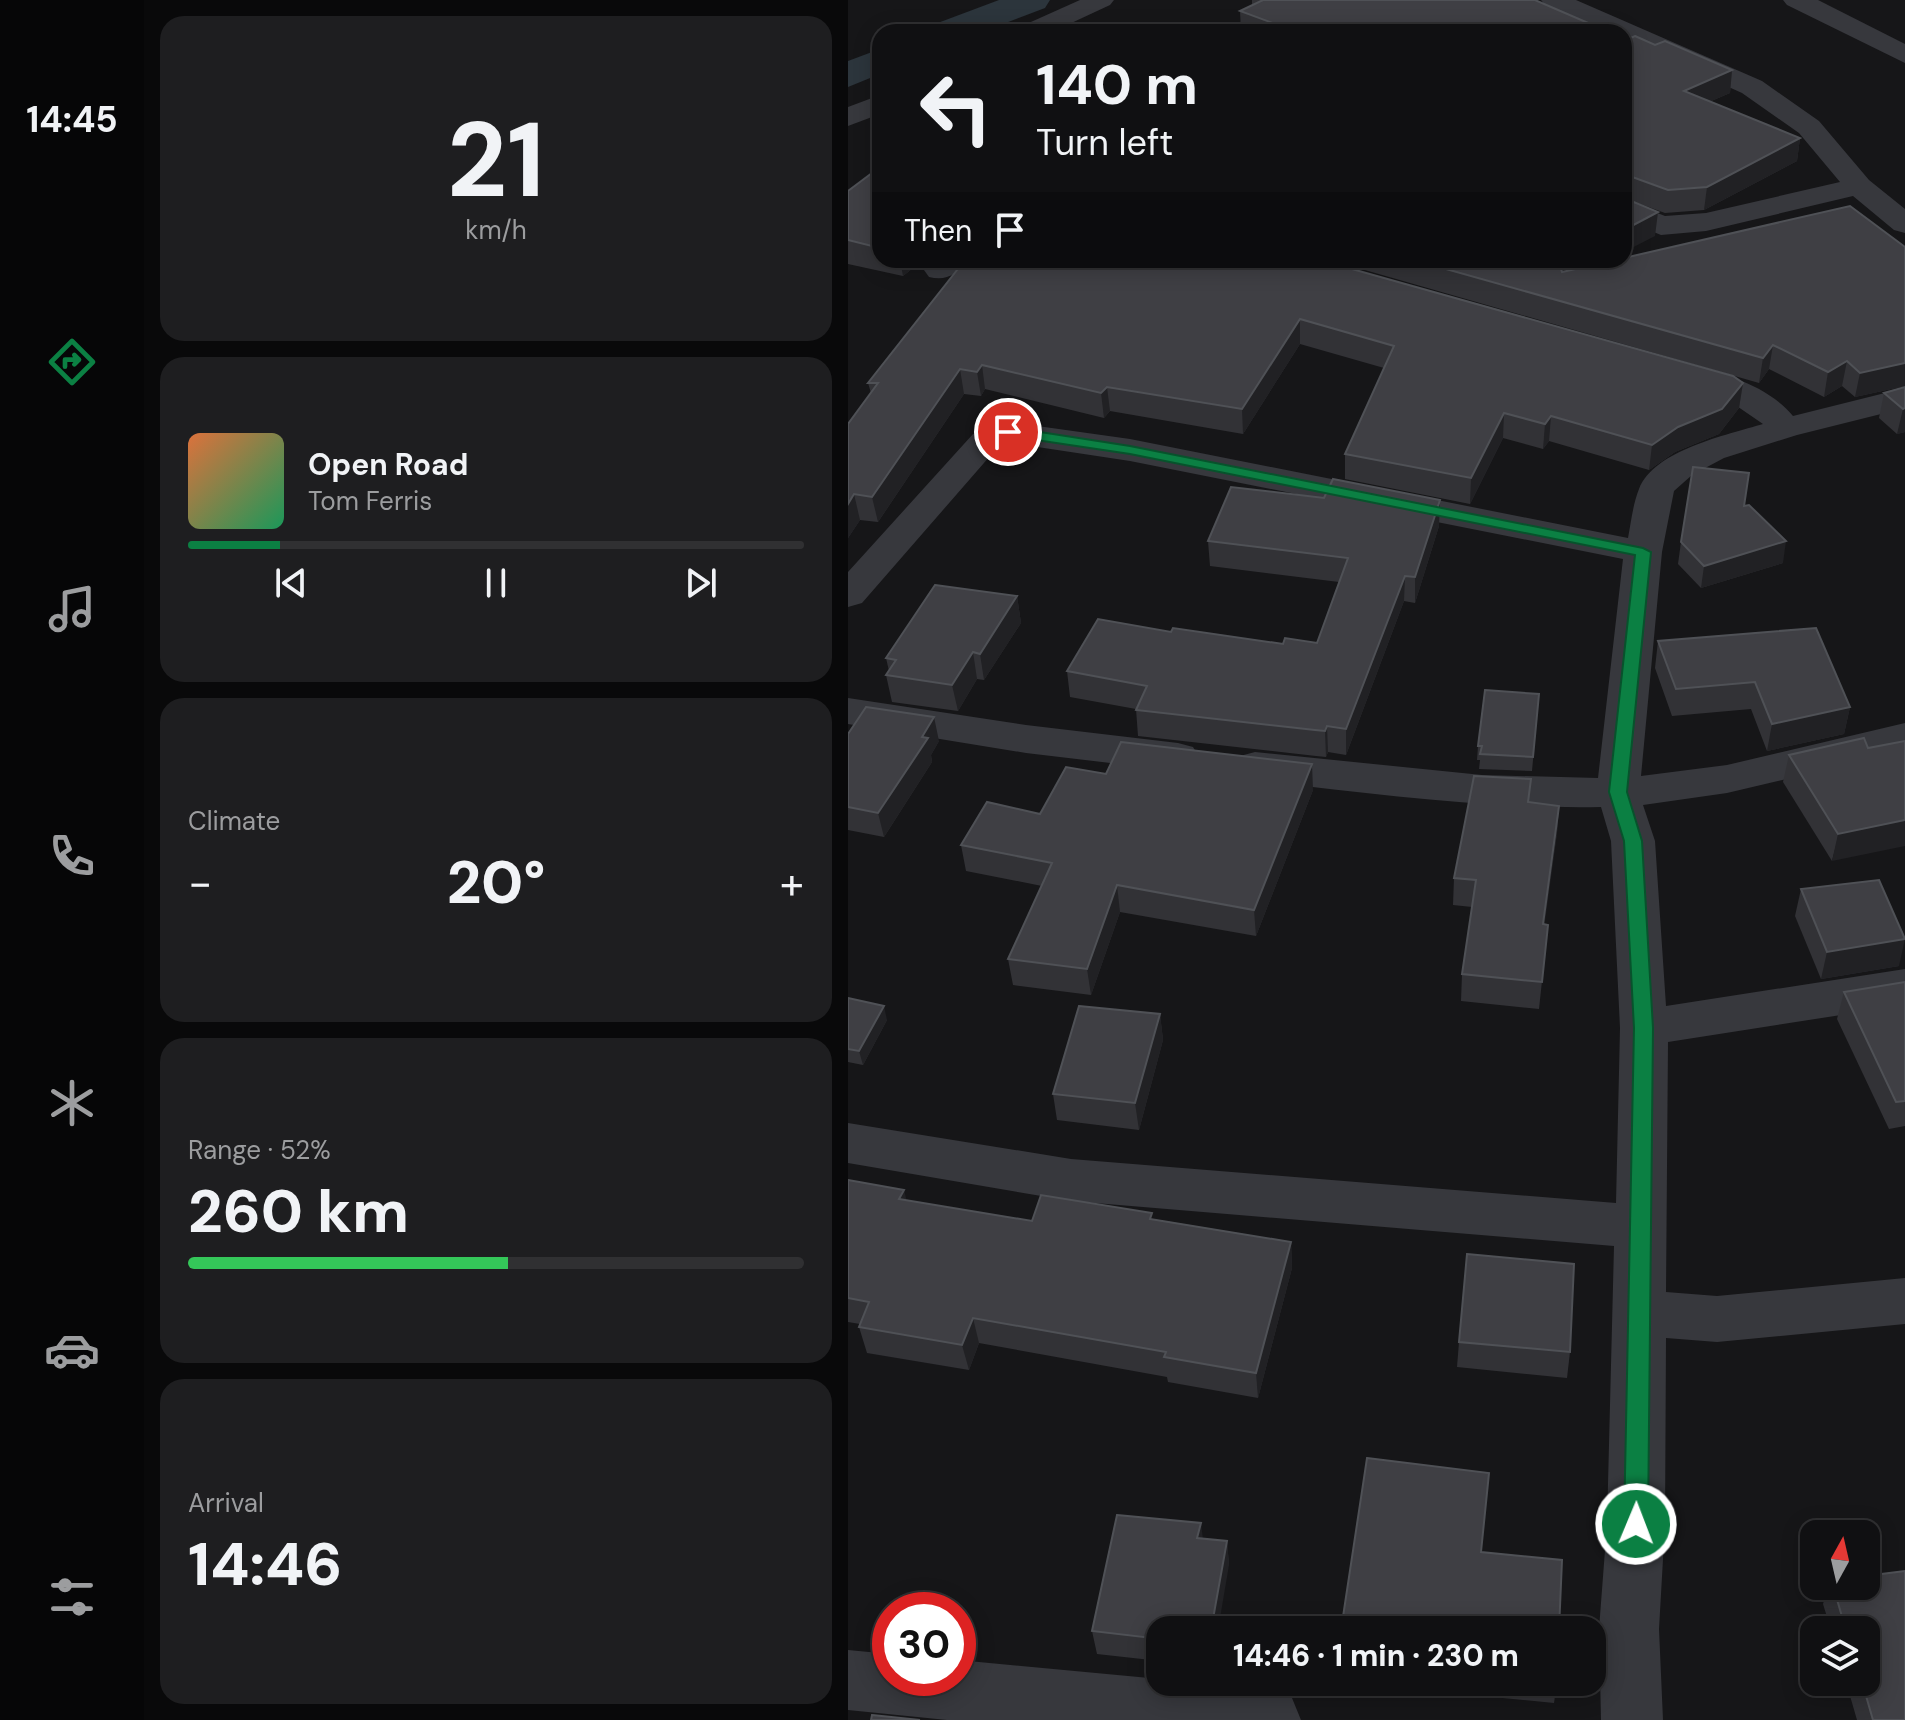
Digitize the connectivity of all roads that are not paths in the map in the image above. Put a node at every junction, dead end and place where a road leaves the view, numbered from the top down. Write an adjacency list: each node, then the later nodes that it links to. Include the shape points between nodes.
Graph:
1 (1101, 0): 4 (street)
2 (1554, 0): 5 (street)
3 (1796, 0): 7 (street)
4 (1048, 24)
5 (1609, 24)
6 (1632, 34): 10 (street, via 1752,87 1809,127)
7 (1905, 55)
8 (872, 107): 9 (street)
9 (848, 118)
10 (1859, 186): 11 (street, via 1706,222 1661,226); 12 (street)
11 (1632, 213)
12 (1905, 224)
13 (1653, 365): 15 (street, via 1743,391 1772,411)
14 (1905, 398): 15 (street)
15 (1785, 428): 16 (street, via 1679,467 1657,488)
16 (1643, 552): 17 (street, via 1130,450 1008,432 985,441); 20 (street)
17 (848, 595)
18 (848, 711): 20 (street, via 1026,739 1319,773 1477,788)
19 (1905, 737): 20 (street, via 1694,785)
20 (1618, 792): 22 (street, via 1633,841)
21 (1905, 987): 22 (street)
22 (1644, 1028): 24 (street)
23 (848, 1143): 24 (street, via 1071,1180)
24 (1642, 1227): 26 (street)
25 (1905, 1301): 26 (street, via 1717,1319)
26 (1640, 1313): 29 (street, via 1629,1629)
27 (848, 1680): 28 (street)
28 (1270, 1720)
29 (1632, 1720)

